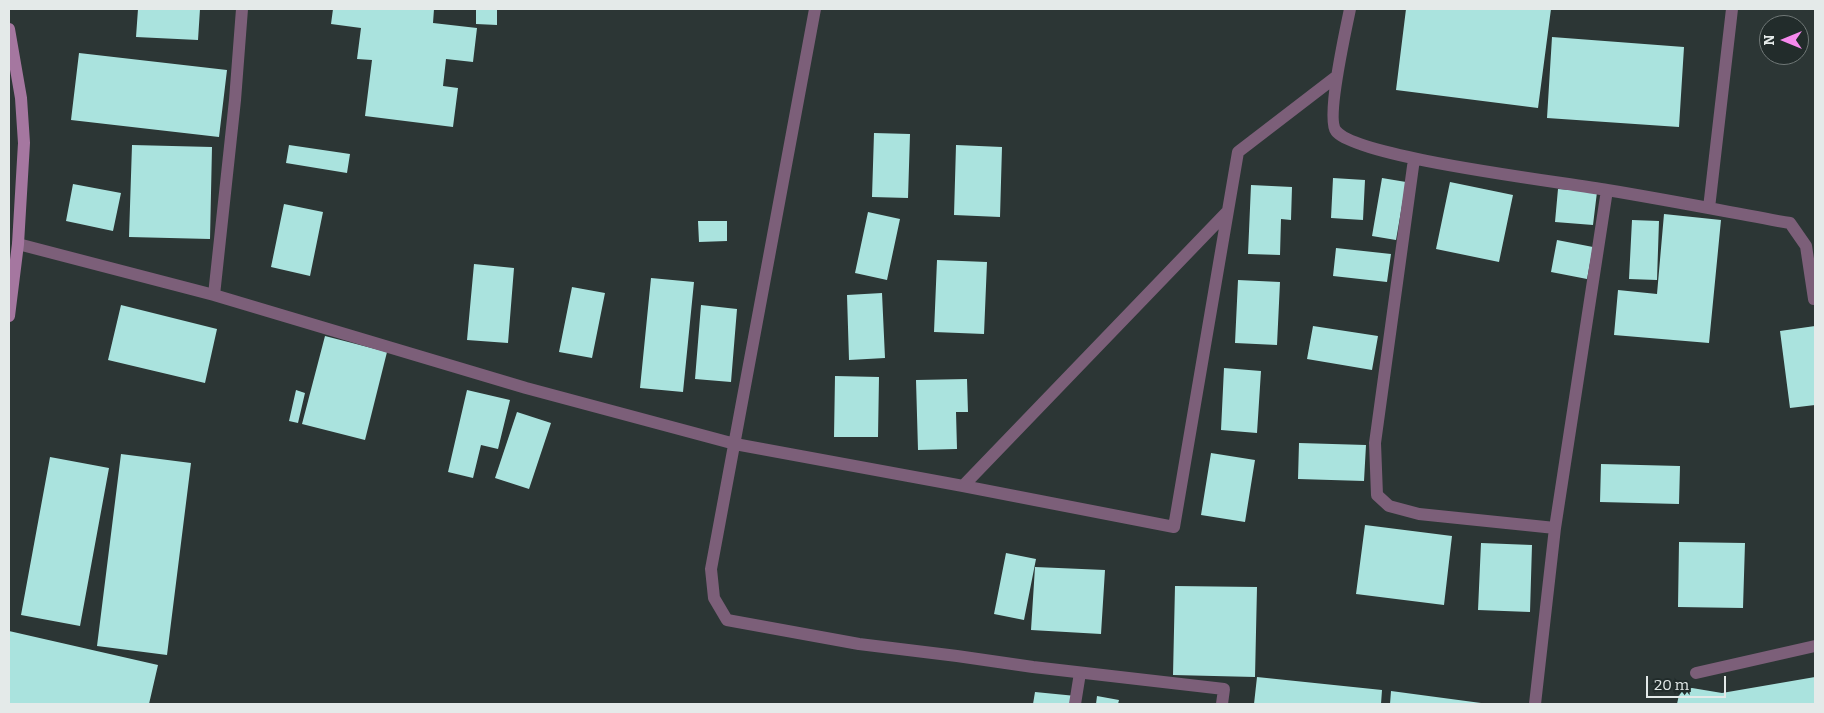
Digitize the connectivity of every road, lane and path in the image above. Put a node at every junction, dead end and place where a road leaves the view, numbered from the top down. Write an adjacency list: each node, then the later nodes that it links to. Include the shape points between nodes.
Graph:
1 (242, 9): 12 (street, via 236,100)
2 (815, 9): 15 (street)
3 (1350, 9): 6 (street)
4 (1732, 9): 9 (street)
5 (9, 29): 11 (street, via 21,98 24,143)
6 (1338, 76): 7 (street, via 1333,121 1335,131 1347,140); 10 (street, via 1238,152)
7 (1414, 160): 8 (street); 17 (street, via 1375,443 1377,495 1389,506 1419,514)
8 (1607, 190): 9 (street); 17 (street)
9 (1709, 208): 13 (street, via 1790,223 1806,246)
10 (1227, 212): 16 (street); 16 (street, via 1174,527)
11 (18, 244): 12 (street); 14 (street)
12 (214, 295): 15 (street, via 526,388)
13 (1815, 299)
14 (9, 316)
15 (735, 444): 16 (street); 19 (street, via 711,569 714,598 728,620 859,644)
16 (963, 486)
17 (1555, 528): 23 (street)
18 (1815, 646): 20 (street)
19 (1080, 673): 21 (street); 22 (street, via 1224,689)
20 (1696, 673)
21 (1075, 704)
22 (1222, 704)
23 (1535, 704)

